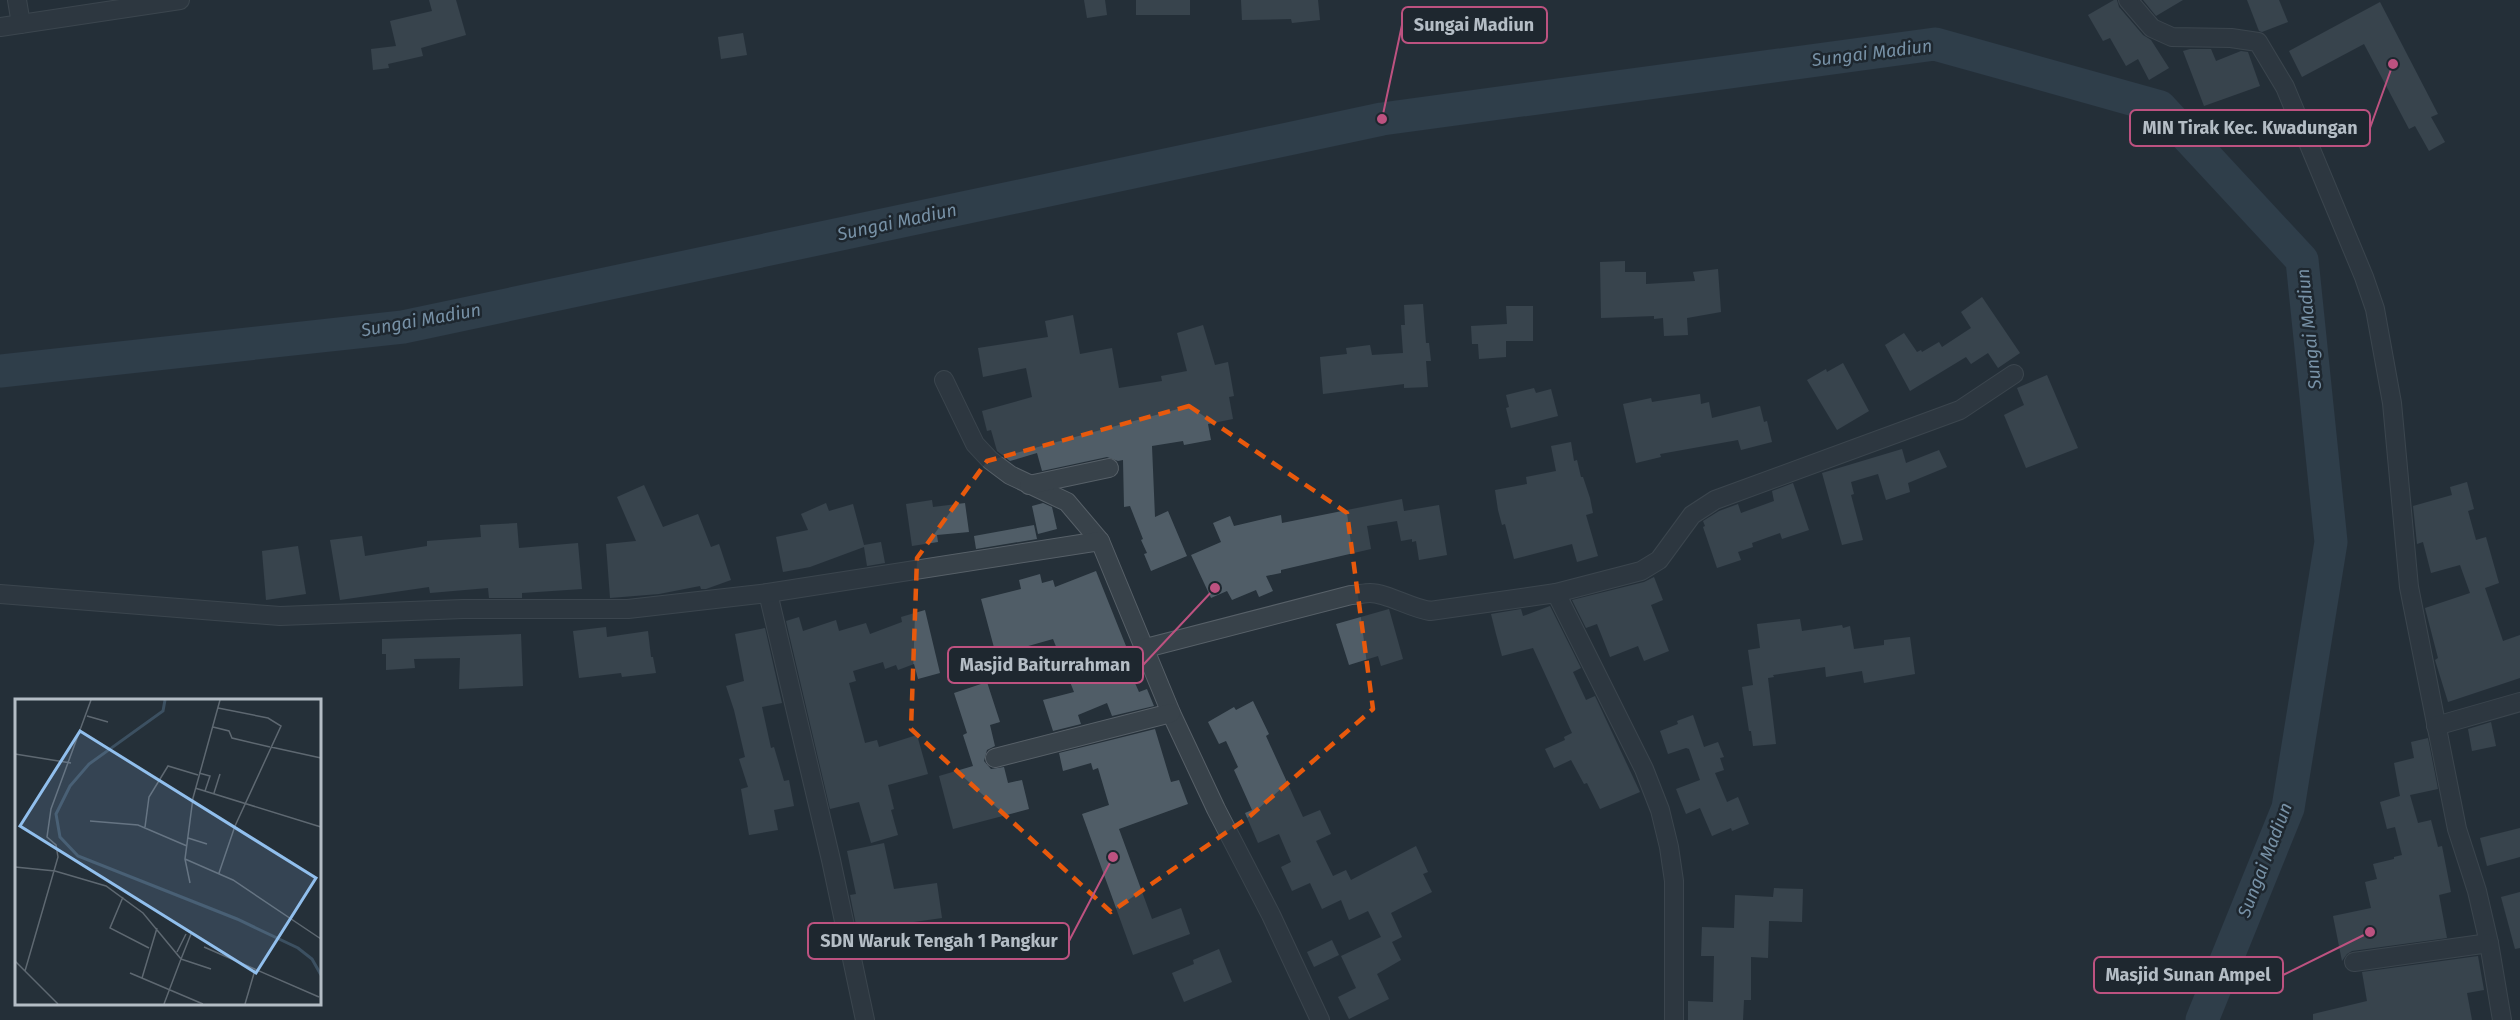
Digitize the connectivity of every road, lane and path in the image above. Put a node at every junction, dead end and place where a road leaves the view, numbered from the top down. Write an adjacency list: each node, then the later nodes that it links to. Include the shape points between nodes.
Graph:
1 (17, 0): 4 (street)
2 (180, 0): 4 (street)
3 (2128, 0): 17 (street, via 2152,28 2172,37 2258,42 2285,87 2374,309 2392,403 2409,587)
4 (21, 24): 5 (street)
5 (0, 27)
6 (2014, 374): 12 (street, via 1960,410 1715,500 1692,515 1659,560 1641,571)
7 (944, 380): 9 (street, via 975,444 996,465)
8 (1109, 468): 9 (street)
9 (1028, 485): 10 (street, via 1067,502)
10 (1100, 541): 11 (street); 14 (street)
11 (768, 593): 13 (street, via 628,609 463,609 280,616); 21 (street)
12 (1556, 593): 14 (street, via 1430,611 1371,593); 23 (street, via 1621,720 1660,810 1674,880)
13 (0, 594)
14 (1146, 648): 16 (street)
15 (2520, 702): 17 (street)
16 (1171, 713): 18 (street); 22 (street)
17 (2436, 726): 19 (street, via 2457,829)
18 (995, 758)
19 (2489, 943): 20 (street); 24 (street)
20 (2354, 963)
21 (865, 1020)
22 (1320, 1020)
23 (1674, 1020)
24 (2502, 1020)

